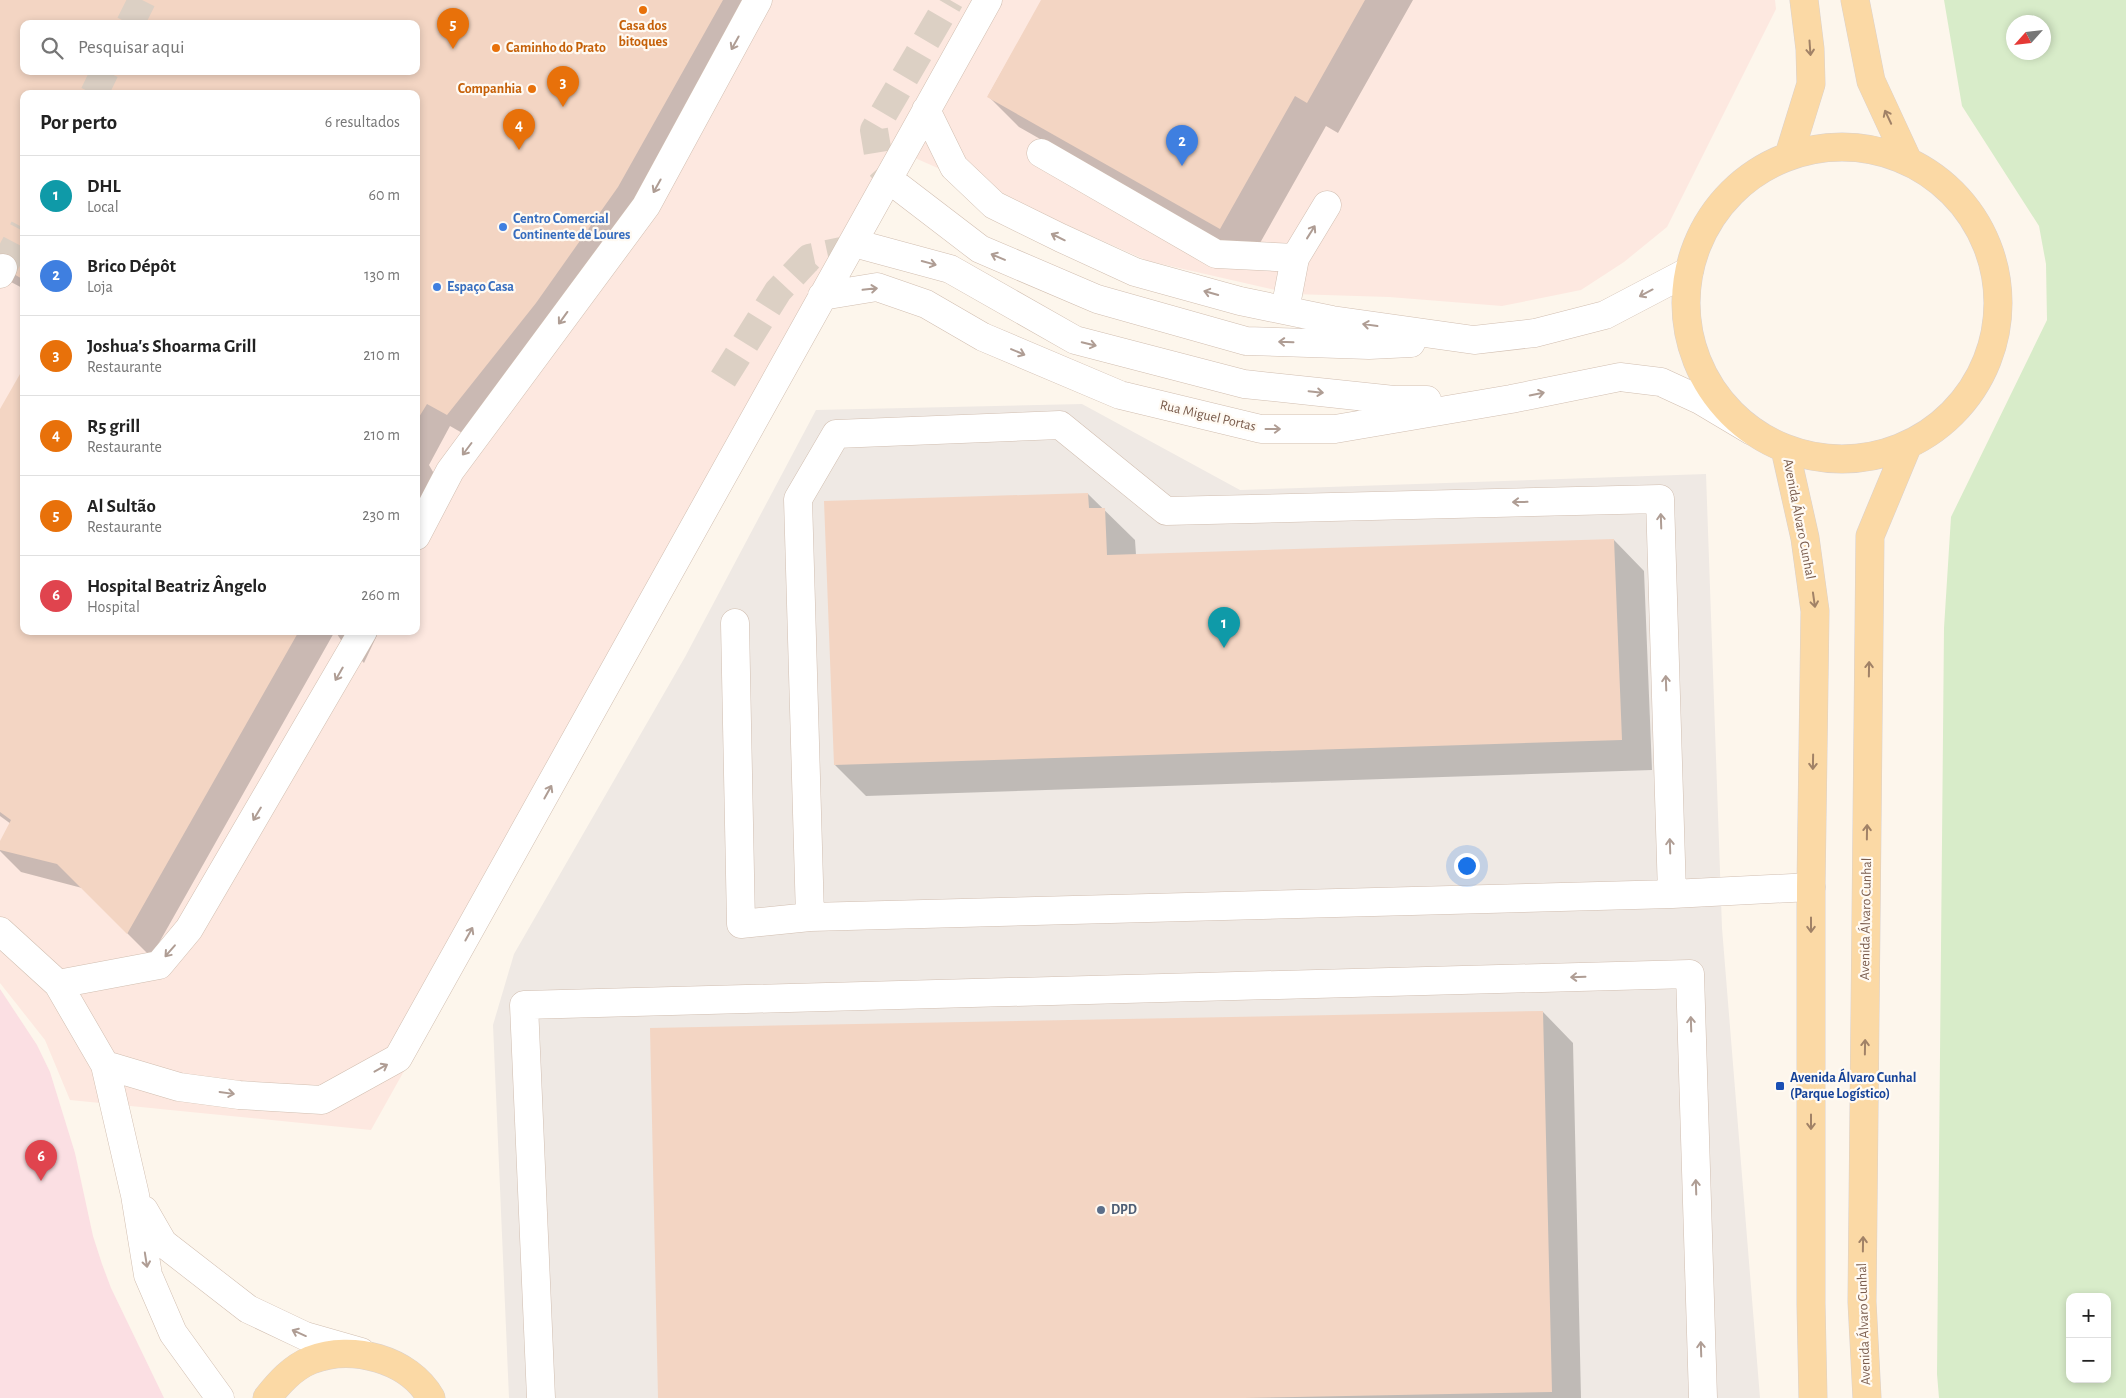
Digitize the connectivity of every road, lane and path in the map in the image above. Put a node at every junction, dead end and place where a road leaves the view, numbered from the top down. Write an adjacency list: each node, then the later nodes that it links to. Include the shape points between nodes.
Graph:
1 (758, 0): 21 (lane, one-way to 21, via 646,206 450,471)
2 (988, 0): 5 (lane)
3 (1804, 0): 7 (main road, one-way to 7, via 1811,84)
4 (1855, 0): 8 (main road, one-way to 4, via 1871,81)
5 (926, 110): 14 (lane); 15 (lane, one-way to 5, via 1135,272 994,205 954,167)
6 (1041, 153): 12 (lane, via 1216,254)
7 (1789, 155): 8 (main road, via 1828,146 1869,148); 13 (main road, via 1753,174 1724,200 1702,233)
8 (1908, 161): 19 (main road, via 1950,189 1981,230 1997,279 1997,330 1980,378 1949,418)
9 (899, 187): 16 (lane, one-way to 9, via 1369,345 1246,341 1097,300 980,249)
10 (1327, 205): 12 (lane, one-way to 10)
11 (865, 246): 17 (lane, one-way to 17, via 950,269 1075,340 1244,384 1394,400)
12 (1295, 258): 15 (lane)
13 (1689, 271): 16 (lane, one-way to 16, via 1605,314 1535,333); 18 (main road, via 1686,316 1697,360 1719,400)
14 (822, 296): 17 (lane, Rua Miguel Portas, one-way to 17, via 877,288 926,304 983,337 1120,395 1261,429 1335,429); 29 (lane, one-way to 14, via 179,1087 239,1095 322,1100 398,1058)
15 (1285, 310): 16 (lane, one-way to 15, via 1332,320)
16 (1474, 340)
17 (1512, 399): 18 (lane, Rua Miguel Portas, one-way to 18, via 1620,377 1661,382 1700,400)
18 (1752, 431): 20 (main road)
19 (1907, 447): 20 (main road, via 1867,458 1825,459); 38 (main road, Avenida Álvaro Cunhal, one-way to 19, via 1862,1302 1870,536)
20 (1784, 449): 24 (main road, Avenida Álvaro Cunhal, one-way to 24, via 1805,538 1816,611)
21 (420, 528)
22 (735, 623): 26 (lane, via 741,924)
23 (361, 635): 28 (lane, one-way to 28, via 189,929 158,965)
24 (1811, 887): 25 (lane); 37 (main road, Avenida Álvaro Cunhal, one-way to 37)
25 (1672, 894): 26 (lane); 26 (lane, one-way to 26, via 1660,499 1166,511 1060,425 836,434 798,499)
26 (810, 917)
27 (0, 931): 28 (lane)
28 (58, 984): 29 (lane)
29 (105, 1065): 30 (lane)
30 (136, 1195): 31 (lane, one-way to 30, via 305,1336 248,1310 163,1243); 32 (lane, one-way to 32, via 148,1275 172,1333)
31 (379, 1358): 33 (main road, via 344,1353 310,1360 282,1379); 34 (main road, via 405,1370)
32 (220, 1398)
33 (267, 1398)
34 (431, 1398)
35 (541, 1398): 36 (lane, one-way to 35, via 1690,974 524,1005)
36 (1702, 1398)
37 (1813, 1398)
38 (1867, 1398)

